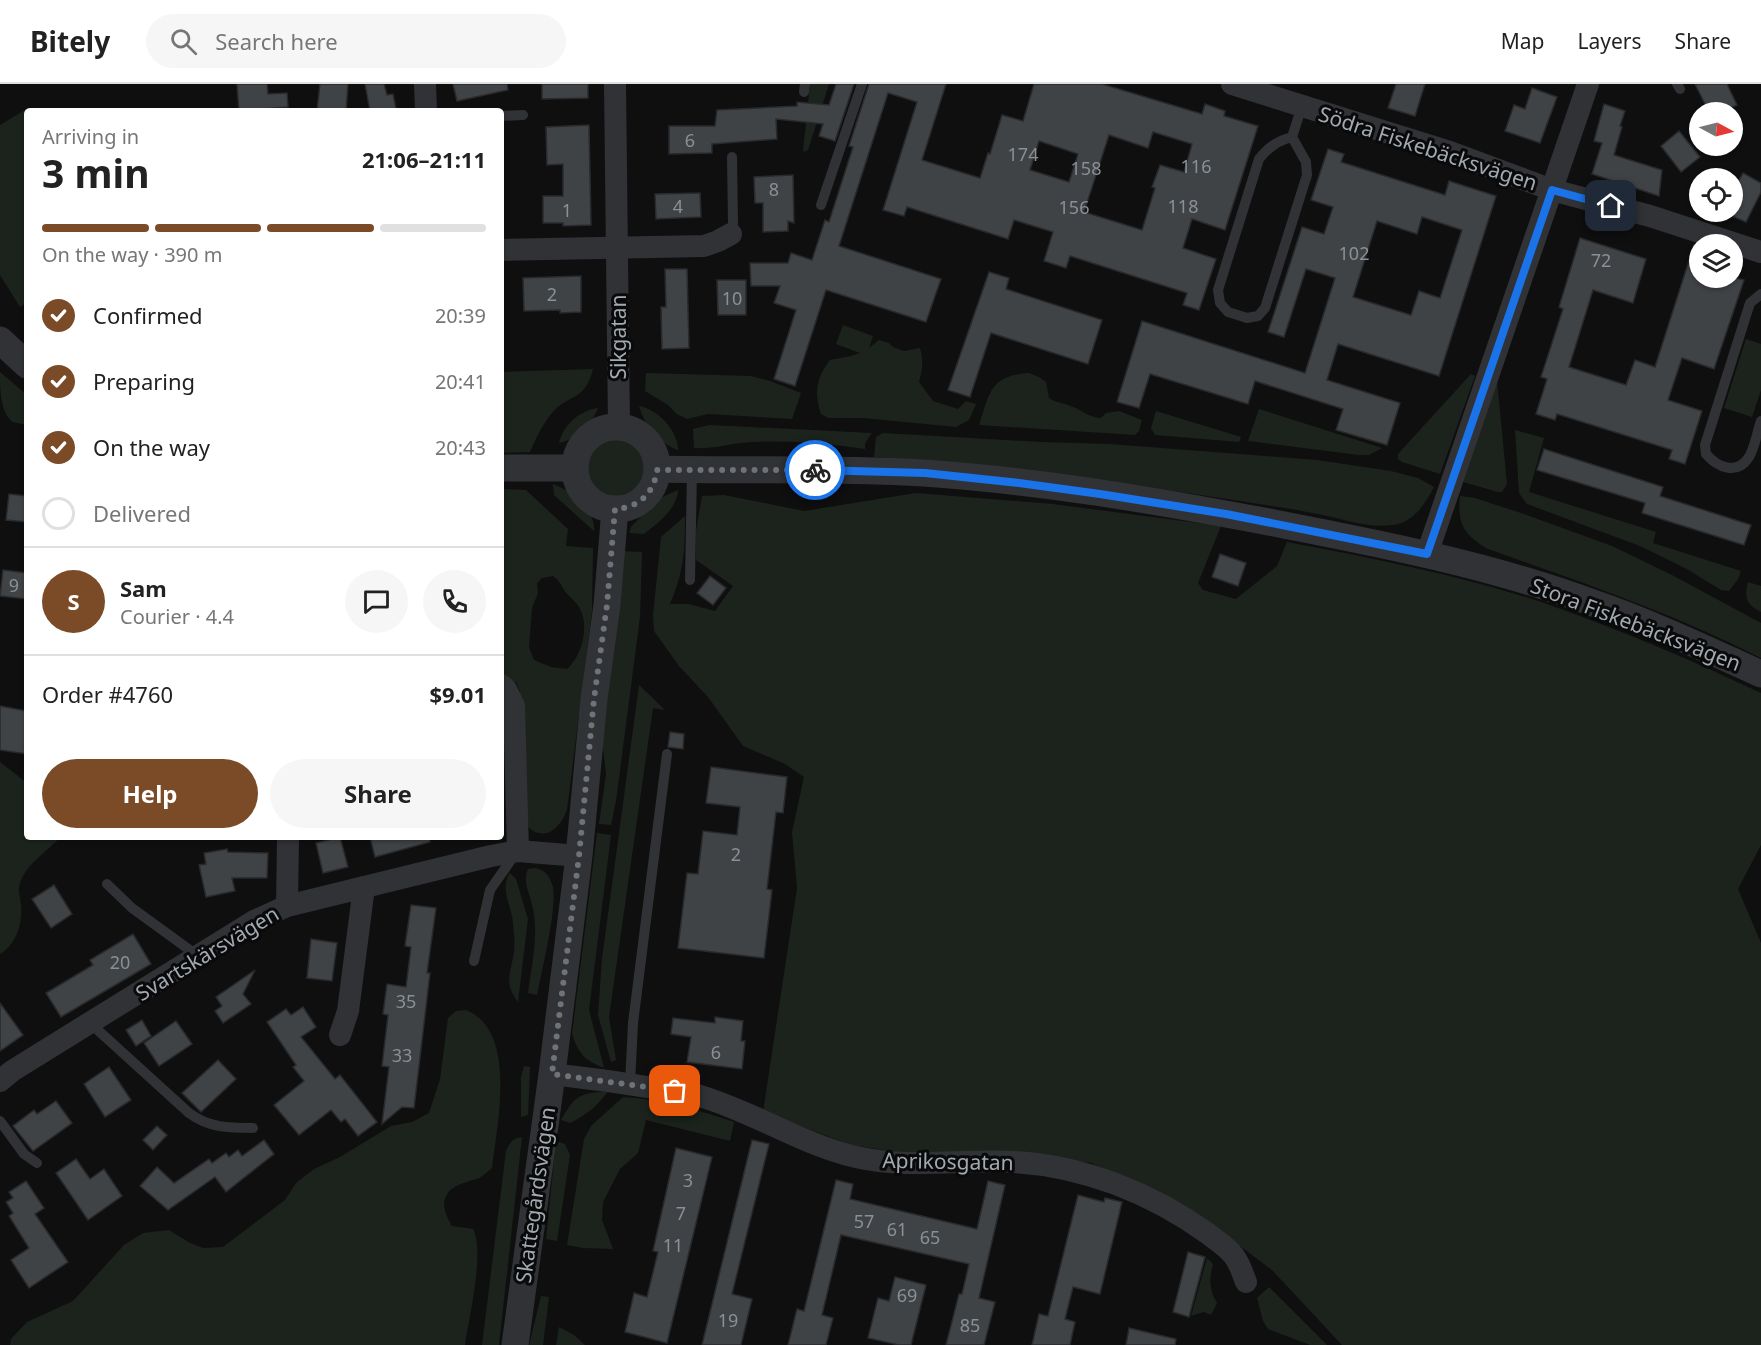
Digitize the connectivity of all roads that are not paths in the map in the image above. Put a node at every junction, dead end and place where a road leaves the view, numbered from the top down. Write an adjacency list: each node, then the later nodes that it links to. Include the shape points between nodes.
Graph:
1 (425, 84): 7 (street)
2 (615, 84): 15 (street, Sikgatan)
3 (862, 84): 13 (lane)
4 (1232, 84): 6 (street, Södra Fiskebäcksvägen)
5 (1588, 84): 12 (street)
6 (1302, 106): 10 (lane); 12 (street, Södra Fiskebäcksvägen, via 1450,152)
7 (426, 108)
8 (523, 115): 9 (lane)
9 (504, 116)
10 (1292, 137): 10 (lane, via 1269,147 1259,159 1218,290 1220,303 1228,312 1247,318 1258,316 1265,308 1307,175 1306,162)
11 (732, 157): 14 (lane)
12 (1552, 190): 17 (street, Södra Fiskebäcksvägen); 28 (street)
13 (821, 205)
14 (731, 234): 15 (street, via 704,246)
15 (618, 248): 16 (street); 22 (street, Sikgatan)
16 (504, 250)
17 (1761, 252)
18 (1761, 294): 21 (lane, via 1750,303 1705,445 1706,454 1721,468 1739,466 1749,458)
19 (0, 340): 20 (street)
20 (24, 362)
21 (1761, 421)
22 (619, 427): 24 (street, via 591,435 579,450); 25 (street, via 634,431 647,441 655,454)
23 (504, 468): 24 (street)
24 (575, 468): 27 (street, via 580,489 589,499)
25 (657, 470): 26 (street, Stora Fiskebäcksvägen); 27 (street, via 651,490 641,501)
26 (692, 470): 28 (street, Stora Fiskebäcksvägen, via 925,473 1019,483 1226,514); 29 (lane)
27 (615, 509): 35 (street, Skattegårdsvägen)
28 (1427, 554): 30 (street, Stora Fiskebäcksvägen, via 1593,603)
29 (690, 580)
30 (1761, 674)
31 (504, 687): 34 (street, via 514,706)
32 (667, 754): 45 (lane, via 633,1023)
33 (288, 840): 38 (street)
34 (518, 851): 35 (street, Svartskärsvägen); 37 (street, Svartskärsvägen); 40 (lane, via 490,890)
35 (579, 856): 43 (street, Skattegårdsvägen)
36 (107, 884): 39 (lane, via 132,908)
37 (364, 886): 38 (street, Svartskärsvägen); 42 (street, via 348,1011)
38 (287, 906): 39 (street, Svartskärsvägen, via 254,921)
39 (198, 956): 41 (street, Svartskärsvägen)
40 (474, 961)
41 (90, 1023): 44 (street, Svartskärsvägen); 47 (lane, via 189,1113 203,1122 227,1128)
42 (340, 1035)
43 (552, 1074): 45 (street, Aprikosgatan); 50 (street, Skattegårdsvägen)
44 (0, 1081)
45 (630, 1084): 49 (street, Aprikosgatan, via 698,1095 808,1142 858,1157 918,1164 1016,1162 1101,1178 1185,1217 1237,1259)
46 (0, 1121): 48 (lane, via 24,1154)
47 (253, 1128)
48 (37, 1163)
49 (1246, 1282)
50 (515, 1345)

